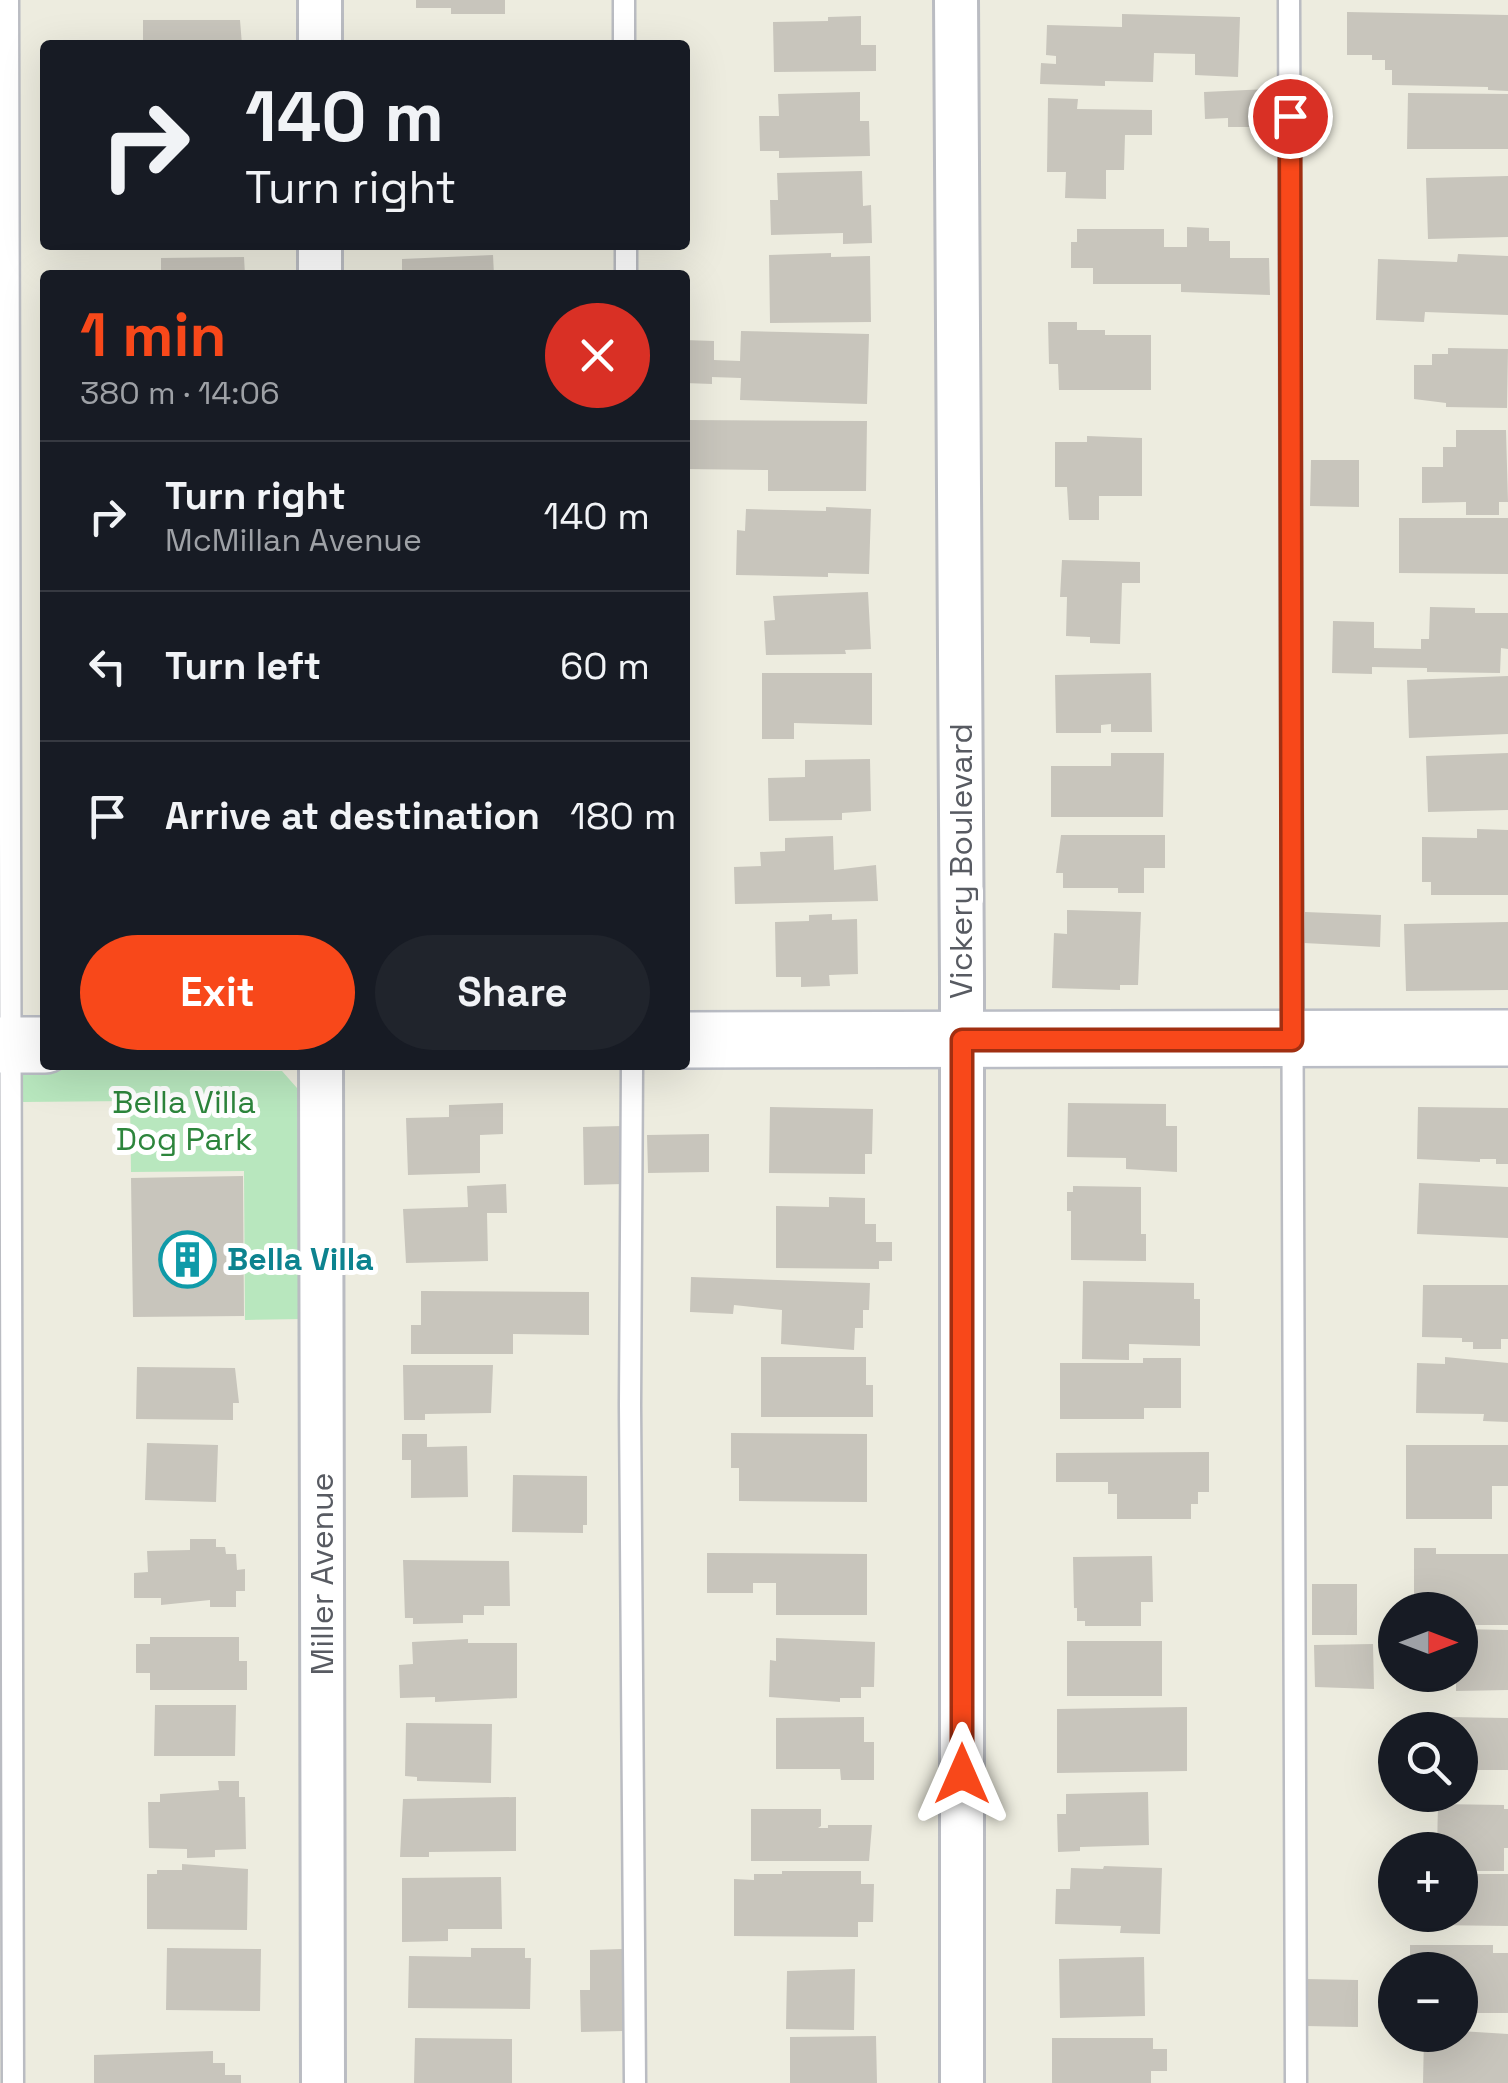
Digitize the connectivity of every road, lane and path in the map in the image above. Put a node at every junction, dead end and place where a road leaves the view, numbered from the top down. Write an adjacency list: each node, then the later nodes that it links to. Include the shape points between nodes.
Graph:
1 (8, 0): 12 (lane)
2 (320, 0): 6 (street)
3 (624, 0): 7 (lane)
4 (956, 0): 10 (street, Vickery Boulevard)
5 (1289, 0): 11 (lane)
6 (320, 40)
7 (624, 40)
8 (1508, 1038): 11 (street)
9 (690, 1040): 10 (street)
10 (962, 1040): 11 (street); 18 (street, Vickery Boulevard)
11 (1292, 1040): 19 (lane)
12 (18, 1044): 15 (lane)
13 (321, 1070): 16 (street, Miller Avenue)
14 (632, 1070): 17 (lane)
15 (13, 2083)
16 (323, 2083)
17 (635, 2083)
18 (962, 2083)
19 (1296, 2083)

